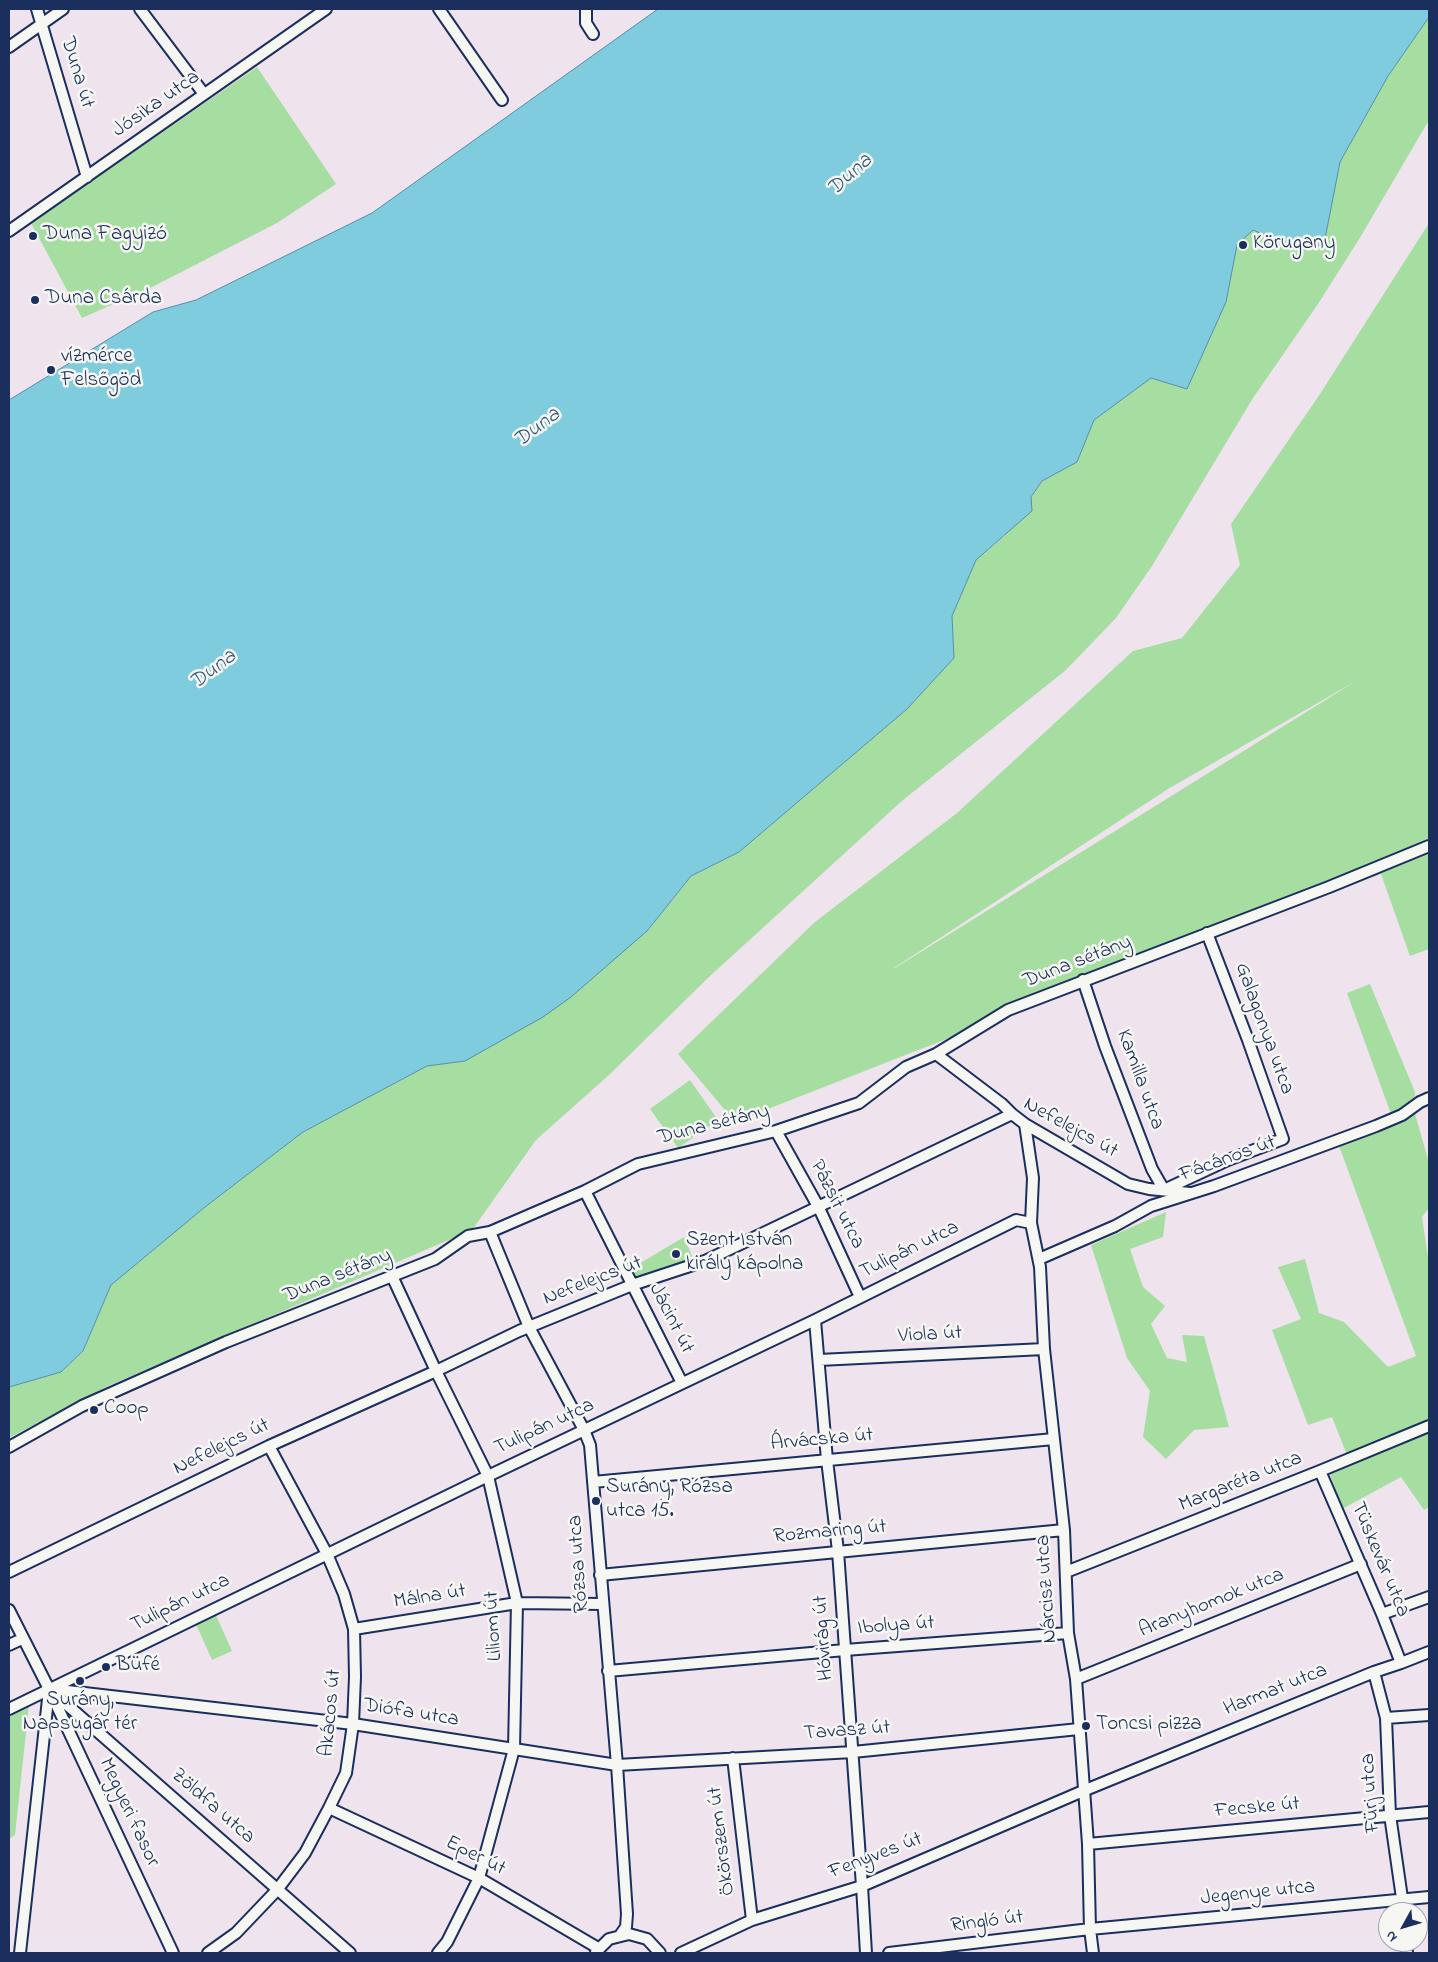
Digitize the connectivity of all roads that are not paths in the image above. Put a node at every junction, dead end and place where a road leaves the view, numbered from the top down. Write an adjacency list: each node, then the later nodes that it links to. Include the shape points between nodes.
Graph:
1 (37, 9): 7 (street, Duna út)
2 (63, 9): 7 (street)
3 (140, 9): 10 (street)
4 (326, 9): 10 (street, Jósika utca)
5 (439, 9): 11 (street)
6 (586, 9): 8 (street, via 586,23)
7 (41, 24): 9 (street); 12 (street, Duna út)
8 (593, 34)
9 (9, 47)
10 (204, 94): 12 (street, Jósika utca)
11 (502, 100)
12 (87, 177): 13 (street, Jósika utca)
13 (9, 231)
14 (1429, 846): 15 (street, Duna sétány)
15 (1207, 933): 16 (street, Duna sétány); 22 (street, Galagonya utca, via 1283,1139)
16 (1083, 980): 17 (street, Duna sétány, via 1008,1010); 22 (street, Kamilla utca, via 1152,1169)
17 (936, 1054): 19 (street); 21 (street, Duna sétány, via 906,1067 859,1103)
18 (1426, 1098): 24 (street, Fácános út, via 1402,1115 1376,1126)
19 (1012, 1114): 20 (street, Nefelejcs út); 26 (street, Nefelejcs út)
20 (1025, 1124): 22 (street, Nefelejcs út, via 1128,1184); 27 (street, Nárcisz utca, via 1033,1178)
21 (776, 1132): 23 (street, Duna sétány, via 638,1164); 26 (street, Pázsit utca)
22 (1164, 1190): 24 (street, Nefelejcs út); 25 (street)
23 (585, 1191): 28 (street, Duna sétány); 31 (street, Jácint út)
24 (1190, 1193): 25 (street, Fácános út)
25 (1151, 1206): 29 (street, Fácános út, via 1115,1226)
26 (819, 1208): 31 (street, Nefelejcs út, via 705,1261); 32 (street, Pázsit utca)
27 (1031, 1223): 29 (street, Nárcisz utca); 32 (street, Tulipán utca, via 1016,1220)
28 (490, 1232): 30 (street, Duna sétány, via 468,1236 435,1258); 34 (street, Rózsa utca)
29 (1039, 1259): 35 (street, Nárcisz utca)
30 (392, 1276): 37 (street, Liliom út); 43 (street, Duna sétány, via 226,1342 82,1406)
31 (632, 1285): 34 (street, Nefelejcs út); 38 (street, Jácint út)
32 (860, 1297): 33 (street, Tulipán utca)
33 (815, 1320): 36 (street, Hóvirág út); 38 (street, Tulipán utca)
34 (529, 1326): 37 (street, Nefelejcs út); 40 (street, Rózsa utca)
35 (1044, 1349): 36 (street, Viola út); 41 (street, Nárcisz utca)
36 (819, 1360): 44 (street, Hóvirág út)
37 (436, 1371): 42 (street, Nefelejcs út); 46 (street, Liliom út)
38 (682, 1383): 40 (street, Tulipán utca)
39 (1429, 1426): 45 (street, Margaréta utca)
40 (584, 1430): 46 (street, Tulipán utca); 47 (street, Rózsa utca, via 590,1445)
41 (1054, 1439): 44 (street, Árvácska út); 48 (street, Nárcisz utca)
42 (269, 1446): 50 (street, Akácos út); 52 (street, Nefelejcs út)
43 (9, 1447)
44 (827, 1460): 47 (street, Árvácska út); 49 (street, Hóvirág út)
45 (1320, 1471): 51 (street, Tüskevár utca); 53 (street, Margaréta utca)
46 (488, 1476): 50 (street, Tulipán utca); 56 (street, Liliom út)
47 (593, 1482): 54 (street, Rózsa utca)
48 (1064, 1530): 49 (street, Rozmaring út); 53 (street, Nárcisz utca)
49 (838, 1551): 54 (street, Rozmaring út); 64 (street, Hóvirág út)
50 (327, 1554): 60 (street, Akácos út); 70 (street, Tulipán utca)
51 (1361, 1564): 59 (street, Tüskevár utca); 69 (street, Aranyhomok utca)
52 (9, 1572)
53 (1066, 1572): 61 (street, Nárcisz utca)
54 (600, 1575): 57 (street, Rózsa utca)
55 (1429, 1597): 59 (street)
56 (517, 1603): 57 (street, Málna út); 60 (street, Málna út); 76 (street, Liliom út)
57 (602, 1604): 67 (street, Rózsa utca)
58 (9, 1610): 62 (street, Megyeri fasor)
59 (1382, 1614): 66 (street, Tüskevár utca)
60 (354, 1629): 74 (street, Akácos út)
61 (1068, 1632): 64 (street, Ibolya út); 69 (street, Nárcisz utca)
62 (22, 1639): 63 (street); 70 (street, Megyeri fasor)
63 (9, 1645)
64 (845, 1650): 67 (street, Ibolya út); 77 (street, Hóvirág út)
65 (1429, 1652): 66 (street, Harmat utca)
66 (1401, 1664): 68 (street, Harmat utca)
67 (608, 1671): 79 (street, Rózsa utca)
68 (1374, 1672): 73 (street, Fürj utca); 80 (street, Harmat utca)
69 (1076, 1679): 75 (street, Nárcisz utca)
70 (50, 1689): 71 (street, Tulipán utca); 74 (street, Diófa utca); 87 (street, Zöldfa utca); 97 (street); 98 (street, Megyeri fasor)
71 (9, 1709)
72 (1429, 1715): 73 (street)
73 (1386, 1718): 83 (street, Fürj utca)
74 (353, 1724): 76 (street, Diófa utca); 81 (street, Akácos út, via 346,1773)
75 (1079, 1729): 77 (street, Tavasz út); 80 (street, Nárcisz utca)
76 (514, 1749): 79 (street, Diófa utca); 85 (street, Liliom út)
77 (852, 1752): 78 (street, Tavasz út); 86 (street, Hóvirág út)
78 (733, 1758): 79 (street, Tavasz út); 92 (street, Ökörszem út)
79 (617, 1765): 91 (street, Rózsa utca)
80 (1083, 1791): 84 (street, Nárcisz utca); 86 (street, Fenyves út)
81 (329, 1808): 85 (street, Eper út); 87 (street, Akácos út, via 305,1853)
82 (1429, 1812): 83 (street, Fecske út)
83 (1390, 1815): 84 (street, Fecske út); 89 (street, Fürj utca)
84 (1088, 1844): 93 (street, Nárcisz utca)
85 (480, 1878): 96 (street, Eper út); 101 (street, Liliom út)
86 (862, 1886): 92 (street, Fenyves út); 104 (street, Hóvirág út)
87 (277, 1890): 99 (street, Akácos út, via 236,1934); 100 (street, Zöldfa utca)
88 (1429, 1897): 89 (street, Jegenye utca)
89 (1403, 1898): 90 (street, Fürj utca); 93 (street, Jegenye utca)
90 (1403, 1902)
91 (627, 1914): 94 (street, via 626,1927); 95 (street)
92 (752, 1920): 103 (street, Fenyves út)
93 (1090, 1929): 105 (street, Ringló út); 106 (street, Nárcisz utca)
94 (621, 1934): 95 (street); 96 (street, via 609,1939)
95 (641, 1936): 102 (street, via 653,1943)
96 (597, 1951)
97 (20, 1953)
98 (173, 1953)
99 (208, 1953)
100 (350, 1953)
101 (438, 1953)
102 (660, 1953)
103 (681, 1953)
104 (866, 1953)
105 (889, 1953)
106 (1093, 1953)

